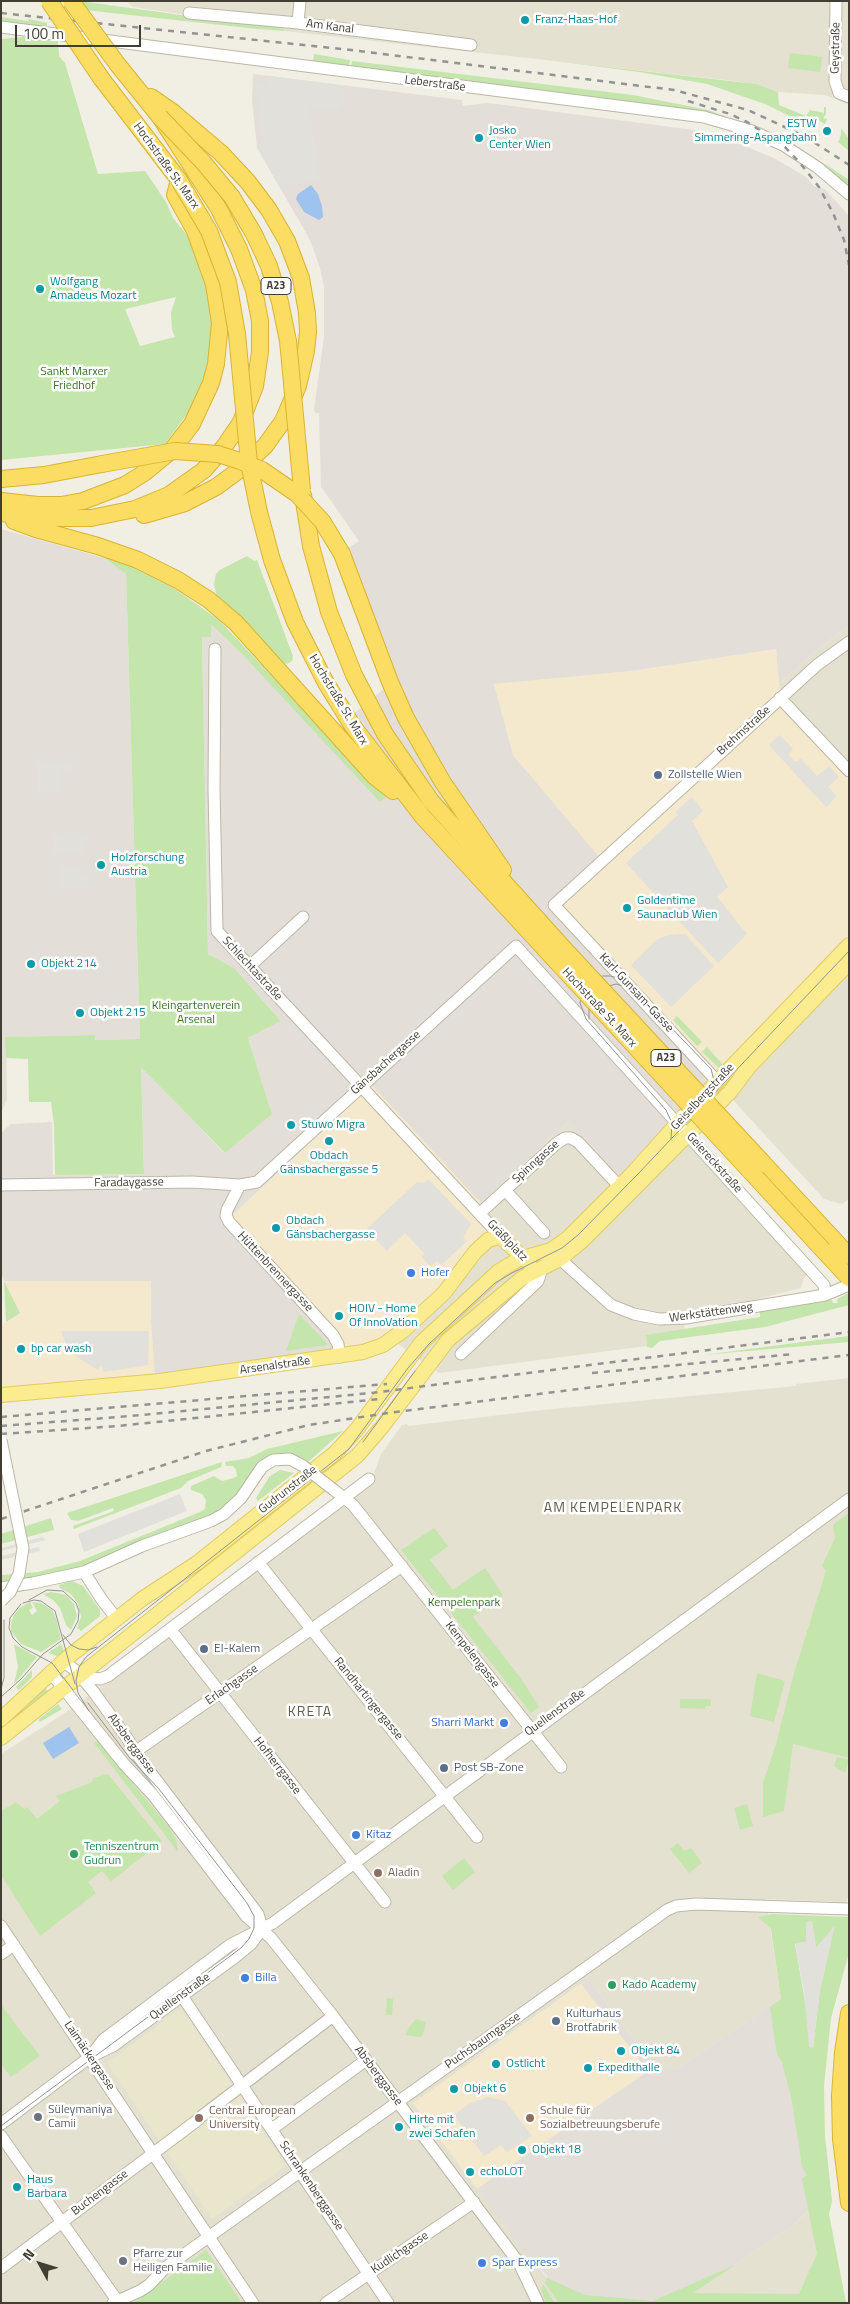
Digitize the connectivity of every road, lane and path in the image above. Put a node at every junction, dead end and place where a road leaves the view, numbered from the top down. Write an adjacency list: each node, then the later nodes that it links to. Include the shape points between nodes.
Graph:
1 (49, 1): 12 (highway, Hochstraße St. Marx / A23, bridge, via 96,71)
2 (71, 1): 9 (highway, Hochstraße St. Marx / A23, bridge)
3 (300, 1): 6 (street)
4 (836, 1): 10 (street, Geystraße, via 835,81)
5 (189, 13): 6 (street, Am Kanal)
6 (298, 23): 8 (street, Am Kanal)
7 (1, 27): 13 (street, Leberstraße, via 704,117 752,131 783,145)
8 (471, 45)
9 (134, 86): 11 (highway, Hochstraße St. Marx / A23); 17 (highway, via 174,113 228,160 260,197 287,241 301,278 308,332 298,386 291,405 274,434 242,468 202,495 150,514)
10 (844, 95)
11 (160, 117): 17 (highway, bridge, via 239,248 258,309 261,343 257,378 237,430 218,455 188,483 148,504); 24 (highway, Hochstraße St. Marx / A23, bridge, via 232,197 269,266 288,341 302,490 311,546 329,612 360,688 385,734 426,794)
12 (179, 180): 15 (highway, via 175,195 195,231 208,266 220,323 217,357 202,405 181,439 160,461 105,494 60,505); 22 (highway, Hochstraße St. Marx / A23, bridge, via 209,231 228,282 237,334 253,487 265,537 287,602 315,664 338,703)
13 (849, 194)
14 (1, 479): 24 (highway, bridge, via 28,478 152,453 198,452 233,458 262,470 297,494 322,521 342,554 390,682 424,751)
15 (1, 501)
16 (1, 514): 17 (highway, via 40,518); 22 (highway, via 36,530 119,553 158,569 193,589 224,612 374,776)
17 (104, 517)
18 (849, 642): 20 (street, Brehmstraße)
19 (215, 649): 29 (street, Schlechtastraße, via 217,931)
20 (780, 698): 21 (street); 23 (street, Brehmstraße)
21 (849, 771)
22 (423, 817): 46 (highway, Hochstraße St. Marx / A23, bridge)
23 (554, 905): 30 (street, Karl-Gunsam-Gasse)
24 (532, 914): 43 (highway, Hochstraße St. Marx / A23, bridge)
25 (304, 917): 29 (street)
26 (849, 945): 30 (main road, Geiselbergstraße)
27 (516, 946): 31 (street, Gänsbachergasse); 32 (street, Geiereckstraße)
28 (849, 962): 33 (main road, Geiselbergstraße)
29 (250, 966): 31 (street, Schlechtastraße)
30 (717, 1081): 32 (main road, Geiselbergstraße)
31 (361, 1086): 34 (street, Gänsbachergasse); 39 (street, Schlechtastraße)
32 (677, 1123): 33 (street, Geiereckstraße); 37 (main road, Geiselbergstraße)
33 (688, 1134): 42 (main road, Geiselbergstraße, via 583,1240); 48 (street, Geiereckstraße, via 824,1285)
34 (257, 1182): 36 (street, Faradaygasse)
35 (1, 1185): 36 (street, Faradaygasse, via 192,1182)
36 (240, 1185): 50 (street, Hüttenbrennergasse, via 226,1216 229,1222 333,1335)
37 (620, 1186): 38 (street, Spinngasse, via 578,1142 569,1137 557,1143); 42 (main road, Geiselbergstraße, via 568,1238)
38 (505, 1190): 39 (street, Gräßlplatz); 40 (street)
39 (480, 1214): 41 (street, Gräßlplatz)
40 (544, 1233)
41 (502, 1238): 44 (main road, Gräßlplatz); 50 (main road, Arsenalstraße, via 483,1244 444,1293 399,1335 377,1348)
42 (558, 1253): 44 (main road, Gudrunstraße); 45 (main road, Gudrunstraße); 48 (street, Werkstättenweg, via 611,1305 658,1320)
43 (849, 1256)
44 (522, 1258): 45 (main road, Gräßlplatz); 61 (main road, Gudrunstraße, via 492,1276 421,1342 357,1429 335,1453 197,1562)
45 (536, 1270): 49 (street, via 540,1275 538,1281); 66 (main road, Gudrunstraße, via 471,1319 442,1346 357,1456 104,1655)
46 (849, 1278)
47 (849, 1285): 48 (street, Werkstättenweg)
48 (825, 1294)
49 (461, 1354)
50 (340, 1357): 51 (main road, Arsenalstraße, via 160,1381)
51 (1, 1396)
52 (1, 1440): 60 (street, bridge, via 23,1548 19,1574)
53 (368, 1479): 54 (street)
54 (345, 1497): 56 (street); 57 (street, Kempelengasse); 58 (street, Kempelengasse, bridge, via 290,1459 273,1460 262,1467 241,1498 224,1514)
55 (849, 1499): 70 (street, Quellenstraße)
56 (258, 1562): 62 (street); 63 (street, Randhartingergasse)
57 (402, 1566): 63 (street, Erlachgasse); 70 (street, Kempelengasse)
58 (84, 1572): 59 (street); 61 (street)
59 (1, 1588)
60 (1, 1601)
61 (117, 1619): 64 (main road, Gudrunstraße)
62 (170, 1629): 66 (street, via 108,1676 100,1679); 68 (street, Hofherrgasse)
63 (312, 1629): 68 (street, Erlachgasse); 74 (street, Randhartingergasse)
64 (64, 1662): 65 (main road, Gudrunstraße); 66 (street, Absberggasse)
65 (51, 1672): 67 (street, Absberggasse); 69 (main road, Gudrunstraße)
66 (81, 1677): 67 (main road, Gudrunstraße); 72 (street, Absberggasse)
67 (66, 1689): 71 (main road, Gudrunstraße); 80 (street, Absberggasse, via 246,1916)
68 (220, 1693): 72 (street, Erlachgasse); 76 (street, Hofherrgasse)
69 (1, 1719)
70 (532, 1730): 73 (street, Kempelengasse); 74 (street, Quellenstraße)
71 (1, 1738)
72 (135, 1752): 80 (street, Absberggasse, via 258,1914)
73 (561, 1767)
74 (444, 1795): 75 (street, Randhartingergasse); 76 (street, Quellenstraße)
75 (477, 1837)
76 (354, 1863): 77 (street, Hofherrgasse); 80 (street, Quellenstraße)
77 (385, 1902)
78 (849, 1909): 89 (street, Puchsbaumgasse, via 686,1904 667,1910)
79 (1, 1926): 81 (street, Laimäckergasse)
80 (262, 1928): 83 (street, Quellenstraße, via 251,1944); 85 (street, Absberggasse); 86 (street, Quellenstraße, via 230,1945 103,2040)
81 (14, 1945): 82 (street); 86 (street, Laimäckergasse)
82 (1, 1954)
83 (182, 1996): 86 (street, Quellenstraße, via 113,2046); 88 (street, Schrankenberggasse)
84 (849, 2013): 96 (highway, via 842,2052 840,2096 841,2139)
85 (333, 2016): 87 (street, Absberggasse); 88 (street, Buchengasse)
86 (90, 2057): 90 (street, Quellenstraße); 93 (street, Laimäckergasse)
87 (366, 2060): 89 (street, Absberggasse); 91 (street)
88 (242, 2085): 91 (street, Schrankenberggasse); 93 (street, Buchengasse)
89 (398, 2103): 94 (street, Puchsbaumgasse); 95 (street, Absberggasse)
90 (1, 2124)
91 (272, 2129): 94 (street, Schrankenberggasse)
92 (1, 2136): 97 (street)
93 (154, 2153): 97 (street, Buchengasse); 98 (street, Laimäckergasse)
94 (300, 2170): 98 (street, Puchsbaumgasse); 100 (street, Schrankenberggasse)
95 (474, 2202): 100 (street, Kudlichgasse); 105 (street, Absberggasse, via 519,2263)
96 (849, 2203)
97 (62, 2221): 99 (street, Buchengasse); 101 (street)
98 (210, 2236): 101 (street, Puchsbaumgasse, via 165,2268 140,2291); 102 (street, Laimäckergasse)
99 (1, 2268)
100 (369, 2274): 103 (street, Kudlichgasse); 104 (street, Schrankenberggasse)
101 (117, 2302)
102 (253, 2303)
103 (326, 2303)
104 (388, 2303)
105 (538, 2303)

